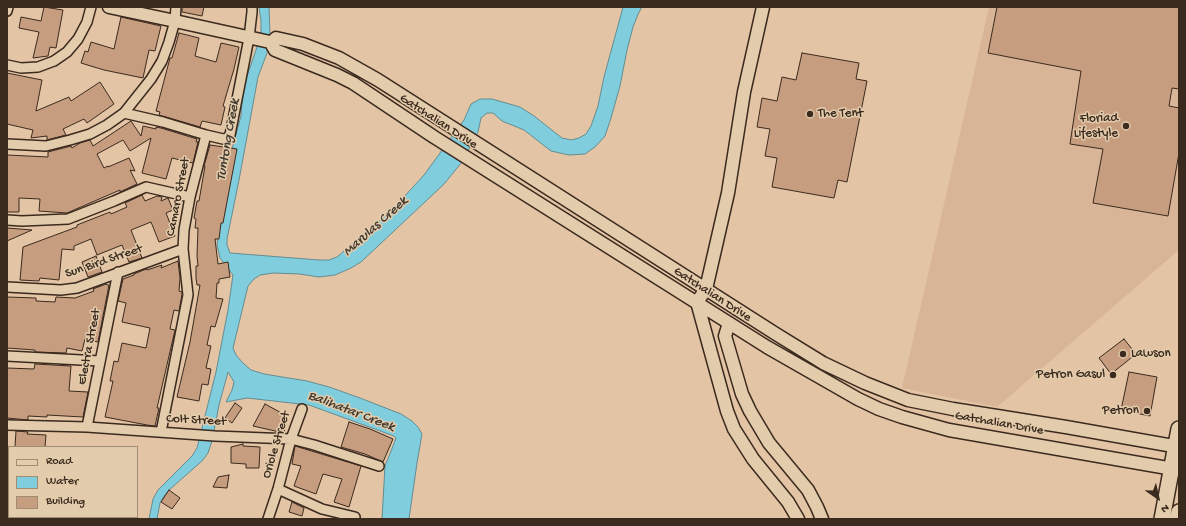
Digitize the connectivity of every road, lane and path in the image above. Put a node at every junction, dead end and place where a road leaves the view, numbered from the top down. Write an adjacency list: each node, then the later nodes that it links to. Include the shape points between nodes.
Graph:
1 (8, 7): 7 (street)
2 (91, 7): 13 (street, via 78,39 67,52 54,61 38,67 21,68)
3 (109, 7): 8 (street, Gatchalian Drive)
4 (176, 7): 8 (street)
5 (252, 7): 9 (street)
6 (763, 7): 22 (street, via 744,92 728,193)
7 (7, 11)
8 (175, 21): 9 (street, Gatchalian Drive); 14 (street, via 162,61)
9 (253, 39): 10 (street, Gatchalian Drive); 15 (street, via 230,135 223,139)
10 (270, 43): 11 (street, Gatchalian Drive, via 276,38); 12 (street, Gatchalian Drive, via 275,50)
11 (303, 44): 12 (street); 22 (street, Gatchalian Drive, via 339,58 378,80)
12 (297, 58): 23 (street, Gatchalian Drive, via 353,84)
13 (7, 65)
14 (124, 113): 15 (street); 16 (street, via 90,134 70,140 46,146)
15 (206, 135): 17 (street, Camaro Street)
16 (7, 144)
17 (190, 197): 18 (street, via 146,186 68,219); 19 (street, Camaro Street)
18 (7, 220)
19 (183, 248): 20 (street, Sun Bird Street); 32 (street, Camaro Street, via 188,295)
20 (118, 272): 21 (street, Sun Bird Street, via 77,288 61,290); 26 (street, Electra Street)
21 (7, 287)
22 (706, 289): 23 (street); 28 (street, Gatchalian Drive, via 823,363 865,383 908,400)
23 (697, 302): 24 (street, Gatchalian Drive); 42 (street, via 734,429 749,454 788,502)
24 (729, 323): 33 (street, Gatchalian Drive, via 858,400 902,418); 43 (street, via 725,336 742,394 750,411 769,443 808,490)
25 (7, 356): 26 (street)
26 (100, 361): 30 (street, Electra Street)
27 (302, 409): 34 (street, Oriole Street)
28 (970, 412): 33 (street); 35 (street, Gatchalian Drive)
29 (7, 425): 30 (street, Colt Street)
30 (87, 427): 32 (street, Colt Street)
31 (1179, 429): 35 (main road)
32 (161, 432): 34 (street, Colt Street)
33 (968, 433): 37 (street, Gatchalian Drive)
34 (291, 439): 36 (street, Colt Street); 38 (street, Oriole Street)
35 (1177, 446): 37 (main road)
36 (379, 466)
37 (1176, 469): 44 (main road)
38 (278, 489): 40 (street, Oriole Street, via 322,509); 41 (street, Oriole Street)
39 (1179, 512): 45 (main road)
40 (355, 516)
41 (268, 519)
42 (798, 519)
43 (822, 519)
44 (1162, 519)
45 (1178, 519)

